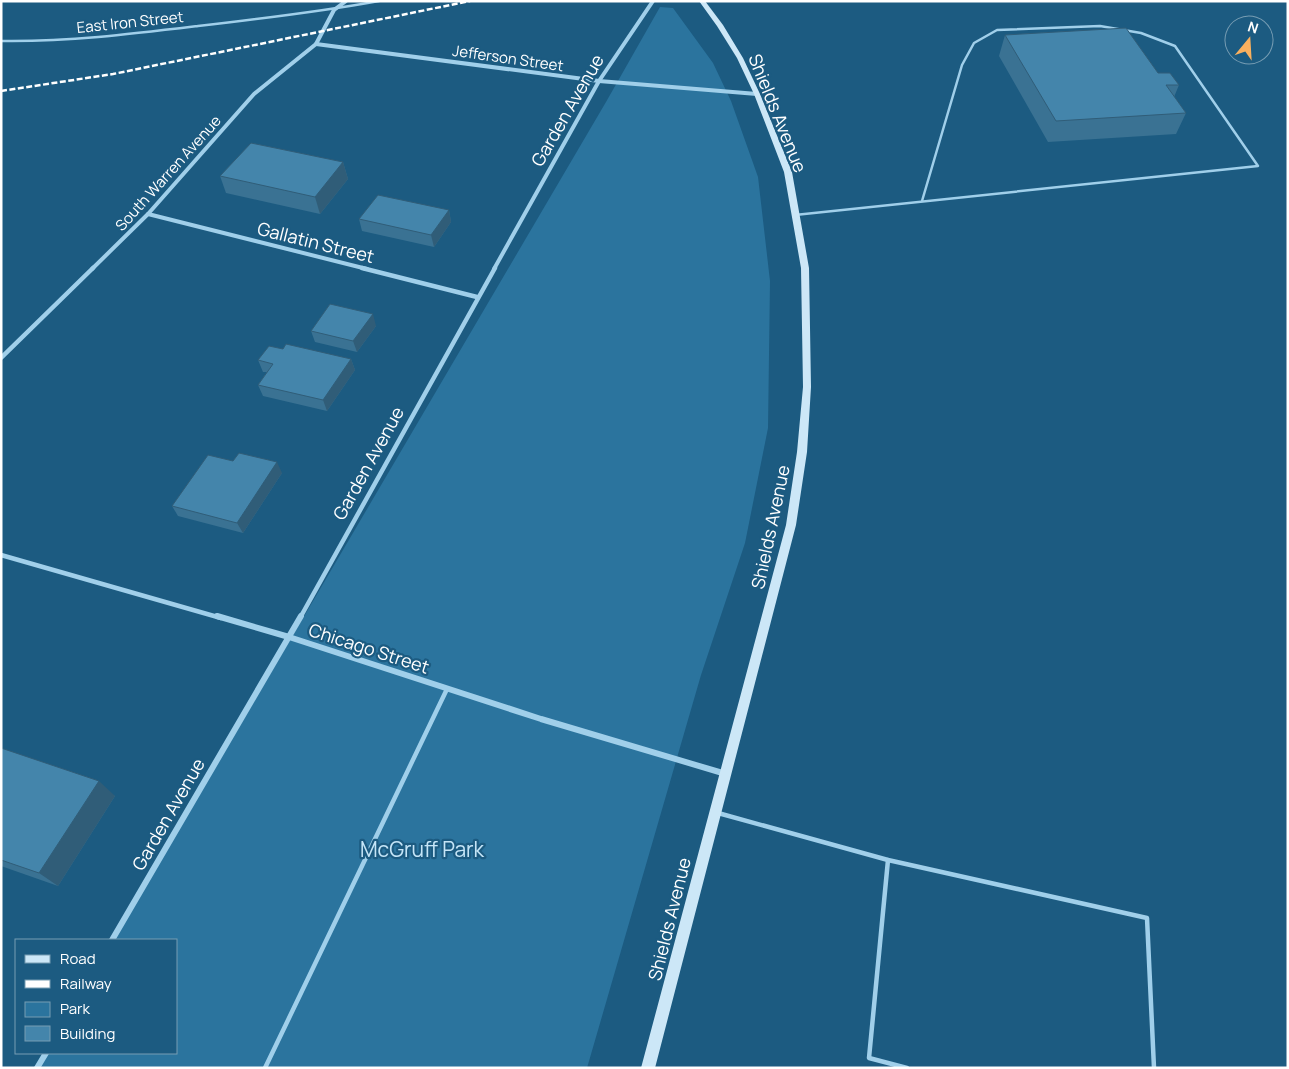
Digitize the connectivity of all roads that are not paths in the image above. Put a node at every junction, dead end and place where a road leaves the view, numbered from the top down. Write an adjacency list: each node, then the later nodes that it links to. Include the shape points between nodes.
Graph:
1 (346, 1): 5 (street, South Warren Avenue)
2 (379, 1): 5 (lane, East Iron Street)
3 (653, 1): 8 (street, Garden Avenue)
4 (702, 1): 9 (main road, Shields Avenue, via 740,58)
5 (334, 10): 6 (lane, East Iron Street, via 121,35 42,42); 7 (street, South Warren Avenue)
6 (1, 41)
7 (316, 44): 8 (street, Jefferson Street); 11 (street, South Warren Avenue, via 254,94)
8 (599, 81): 9 (street, Jefferson Street); 13 (street, Garden Avenue)
9 (757, 94): 12 (main road, Shields Avenue, via 788,172)
10 (922, 201): 10 (lane, via 1001,193 1258,166 1175,46 1140,32 1100,26 997,30 974,43 962,65); 12 (lane)
11 (148, 214): 13 (street, Gallatin Street); 14 (street, South Warren Avenue)
12 (795, 215): 18 (main road, Shields Avenue, via 805,268 807,387 802,452 791,524)
13 (478, 297): 16 (street, Garden Avenue)
14 (1, 358)
15 (1, 555): 16 (street, Chicago Street)
16 (289, 637): 17 (street, Chicago Street); 21 (street, Garden Avenue)
17 (447, 689): 18 (street, Chicago Street); 24 (lane)
18 (726, 774): 19 (main road, Shields Avenue)
19 (714, 812): 20 (lane); 25 (main road, Shields Avenue)
20 (888, 860): 26 (lane, via 869,1058); 27 (lane, via 1147,918)
21 (113, 939)
22 (45, 1054): 23 (street)
23 (37, 1068)
24 (264, 1068)
25 (648, 1068)
26 (907, 1068)
27 (1154, 1068)

